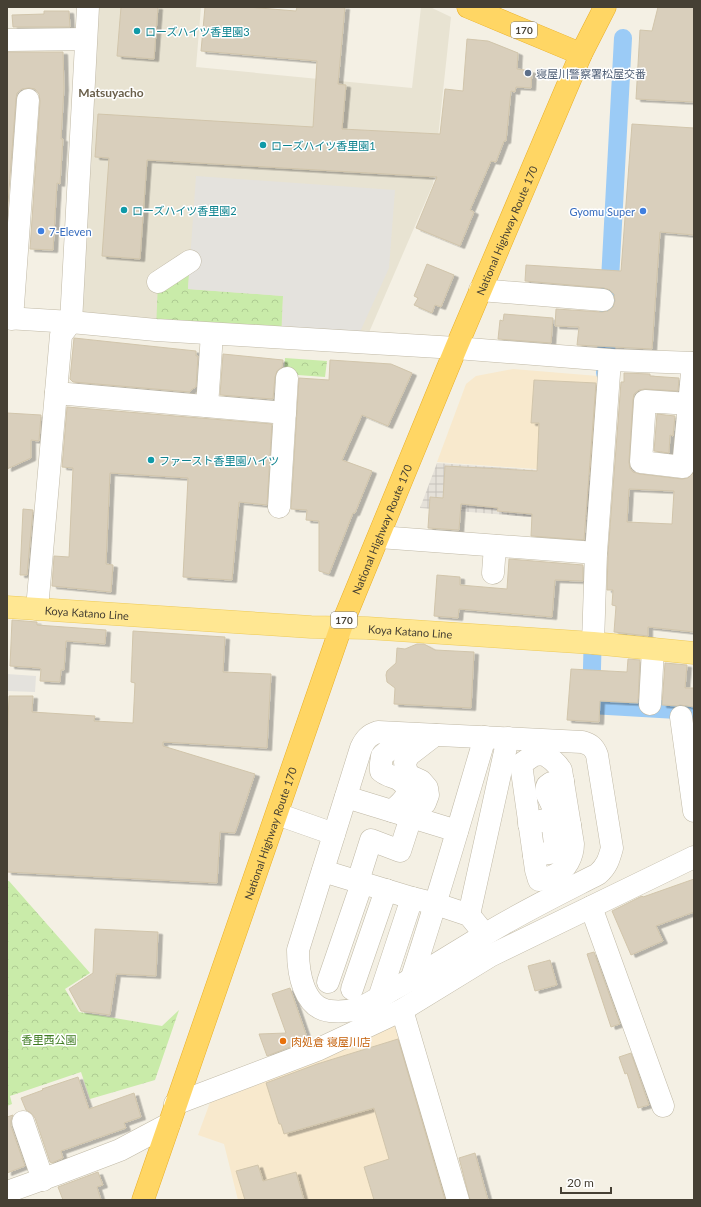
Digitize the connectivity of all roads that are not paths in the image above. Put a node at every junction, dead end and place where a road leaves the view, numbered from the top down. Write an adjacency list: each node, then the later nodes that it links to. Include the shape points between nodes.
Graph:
1 (88, 7): 4 (street)
2 (468, 7): 6 (highway, 170)
3 (605, 7): 6 (highway, National Highway Route 170 / 170)
4 (85, 39): 5 (street); 14 (street)
5 (7, 40)
6 (581, 54): 11 (highway, National Highway Route 170 / 170)
7 (28, 100): 8 (street)
8 (13, 228): 13 (street)
9 (190, 262): 10 (street)
10 (158, 282)
11 (480, 290): 12 (street); 16 (highway, National Highway Route 170 / 170)
12 (603, 300)
13 (9, 318): 14 (street)
14 (71, 322): 15 (street); 20 (street, via 61,335)
15 (212, 334): 16 (street); 22 (street)
16 (456, 348): 17 (street); 25 (highway, National Highway Route 170 / 170)
17 (610, 360): 18 (street); 27 (street)
18 (693, 368): 21 (street)
19 (287, 378): 23 (street)
20 (56, 393): 22 (street); 30 (street)
21 (689, 404)
22 (207, 406): 23 (street)
23 (285, 413): 24 (street)
24 (279, 507)
25 (379, 537): 26 (street); 31 (highway, National Highway Route 170 / 170)
26 (495, 546): 27 (street); 28 (street)
27 (596, 553): 32 (street)
28 (493, 573)
29 (7, 607): 30 (main road, Koya Katano Line)
30 (37, 609): 31 (main road, Koya Katano Line)
31 (341, 627): 32 (main road, Koya Katano Line); 44 (highway, National Highway Route 170 / 170)
32 (593, 643): 33 (main road, Koya Katano Line)
33 (653, 649): 34 (main road, Koya Katano Line); 35 (street)
34 (694, 652)
35 (650, 704)
36 (681, 717): 43 (street)
37 (408, 734): 38 (street); 42 (street, via 378,732 364,741); 45 (street, via 382,756 381,763 381,771 404,784 407,792)
38 (435, 735): 39 (street); 45 (street, via 409,754 405,762 410,776 422,781 428,795 425,803)
39 (486, 737): 40 (street); 48 (street)
40 (508, 738): 57 (street, via 582,742 589,744 597,755 612,848 608,862 598,874); 60 (street)
41 (563, 781): 46 (street, via 547,786 547,797 554,809 549,820); 46 (street, via 557,764 543,754 534,755 521,764); 47 (street)
42 (346, 797): 45 (street); 49 (street)
43 (694, 811)
44 (277, 814): 49 (street); 68 (highway, National Highway Route 170 / 170)
45 (402, 814): 48 (street); 54 (street, via 400,851 371,840)
46 (529, 824): 50 (street)
47 (570, 825): 50 (street, via 553,828 556,852); 53 (street, via 573,852 567,864 556,875)
48 (457, 831): 58 (street)
49 (334, 834): 52 (street)
50 (534, 855): 53 (street)
51 (694, 857): 59 (street)
52 (323, 871): 54 (street); 65 (street, via 298,950 298,965 308,998 329,1011 360,1008)
53 (539, 880): 57 (street)
54 (356, 881): 55 (street); 63 (street)
55 (386, 890): 56 (street); 64 (street)
56 (412, 898): 58 (street); 65 (street)
57 (548, 900): 61 (street)
58 (436, 904): 60 (street); 62 (street)
59 (592, 907): 66 (street, via 490,956); 67 (street)
60 (469, 915): 61 (street)
61 (485, 934): 62 (street)
62 (411, 980): 65 (street)
63 (328, 982)
64 (352, 989)
65 (378, 998)
66 (402, 1010): 68 (street); 73 (street)
67 (663, 1106)
68 (172, 1114): 70 (street, via 120,1150); 72 (highway, National Highway Route 170 / 170)
69 (24, 1122): 70 (street)
70 (43, 1180): 71 (street)
71 (7, 1192)
72 (143, 1200)
73 (458, 1200)

